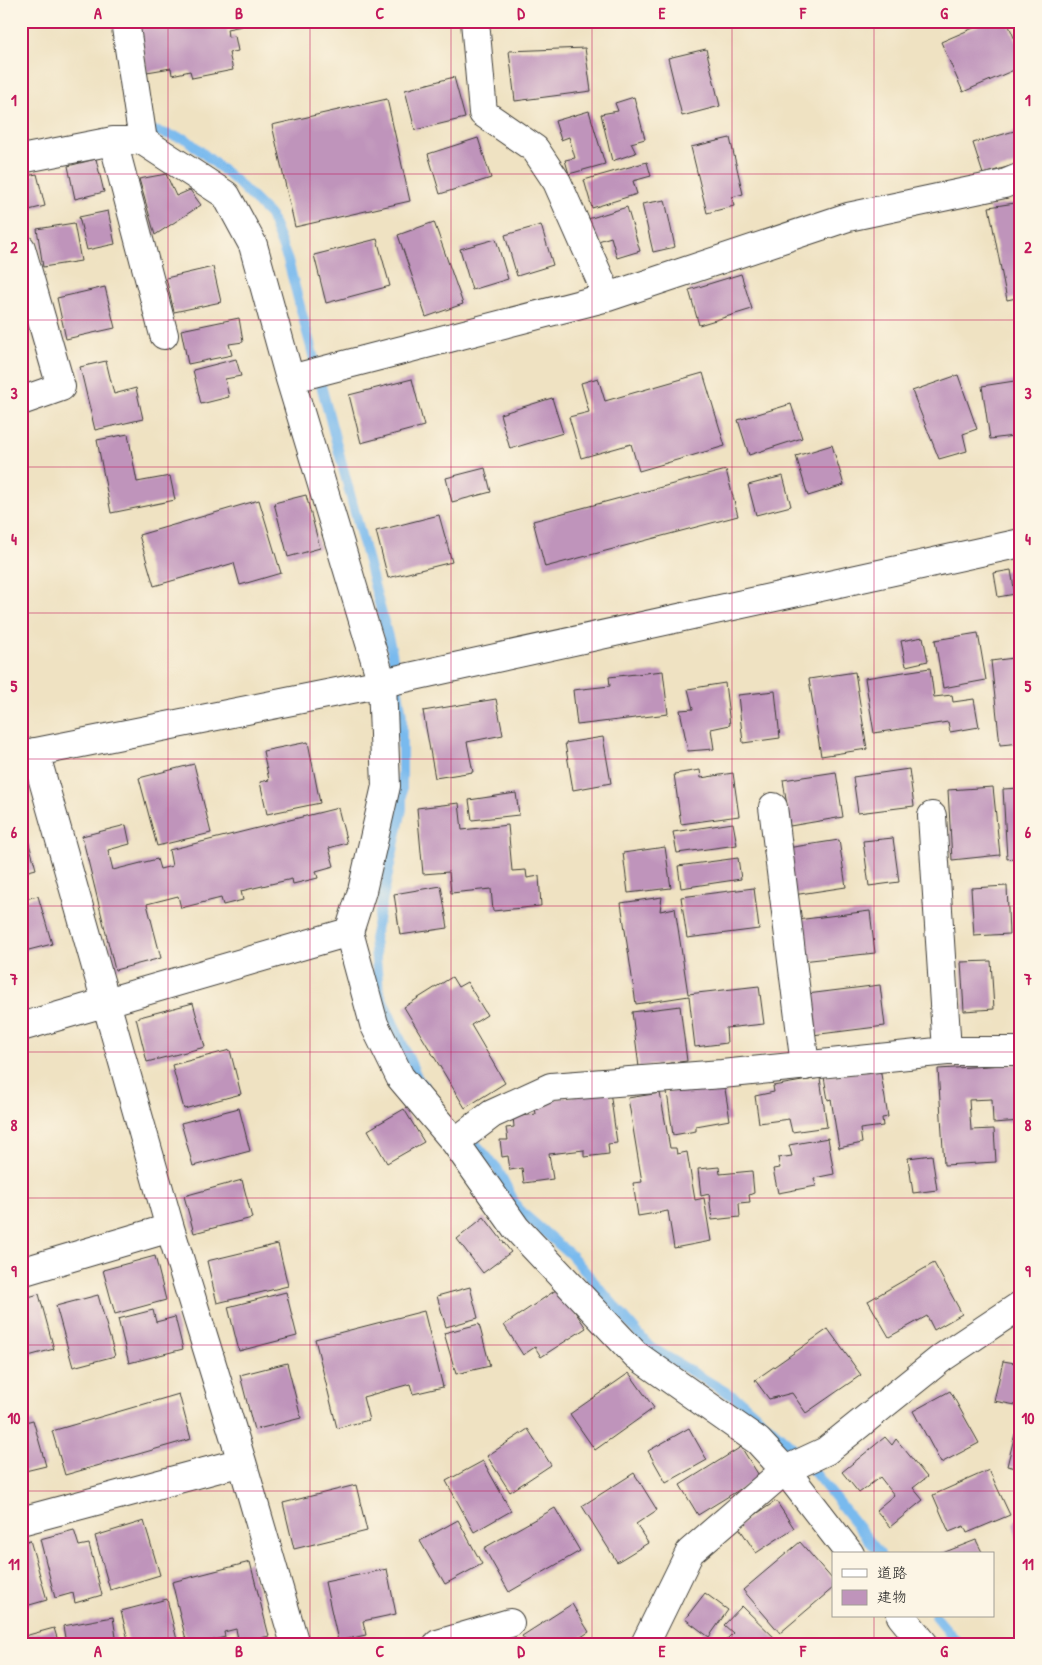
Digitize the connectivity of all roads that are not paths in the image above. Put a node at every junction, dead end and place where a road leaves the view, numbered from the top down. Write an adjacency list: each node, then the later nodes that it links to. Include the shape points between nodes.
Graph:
1 (125, 21): 4 (street)
2 (475, 21): 8 (street, via 482,113 535,149 557,182)
3 (113, 141): 4 (street); 5 (street); 9 (street)
4 (143, 141): 10 (street, via 226,195 253,245)
5 (21, 159)
6 (1021, 177): 8 (street, via 1004,184 848,217)
7 (21, 248): 11 (street, via 61,387)
8 (608, 297): 10 (street)
9 (164, 335)
10 (290, 379): 13 (street)
11 (21, 401)
12 (1021, 543): 13 (street)
13 (382, 683): 14 (street); 17 (street, via 386,786 362,891)
14 (28, 753): 18 (street)
15 (773, 807): 22 (street)
16 (932, 816): 20 (street)
17 (349, 932): 18 (street); 23 (street, via 374,1024 400,1077)
18 (105, 1003): 19 (street); 24 (street)
19 (21, 1027)
20 (947, 1051): 21 (street); 22 (street)
21 (1021, 1051)
22 (805, 1066): 23 (street, via 551,1086 492,1114)
23 (455, 1142): 28 (street, via 516,1228 636,1355 758,1441)
24 (170, 1228): 25 (street); 27 (street)
25 (21, 1272)
26 (1021, 1305): 28 (street, via 943,1357 826,1450)
27 (242, 1462): 29 (street); 33 (street)
28 (785, 1470): 30 (street); 35 (street, via 690,1552)
29 (21, 1522)
30 (848, 1552)
31 (903, 1618): 36 (street)
32 (510, 1623): 34 (street)
33 (295, 1644)
34 (438, 1644)
35 (645, 1644)
36 (924, 1644)

